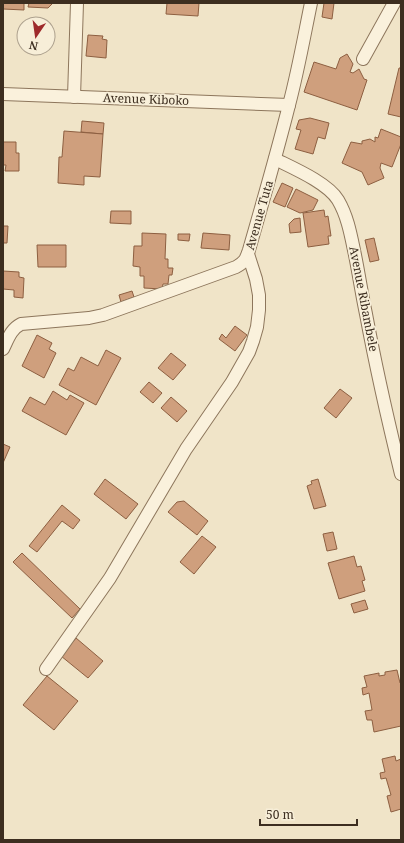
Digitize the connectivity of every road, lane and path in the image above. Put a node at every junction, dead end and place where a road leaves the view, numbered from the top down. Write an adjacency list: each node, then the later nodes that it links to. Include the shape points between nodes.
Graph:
1 (77, 3): 6 (street)
2 (311, 3): 7 (street, Avenue Tuta)
3 (394, 3): 4 (street)
4 (363, 59)
5 (3, 94): 6 (street, Avenue Kiboko)
6 (74, 97): 7 (street, Avenue Kiboko)
7 (289, 105): 8 (street, Avenue Tuta)
8 (275, 160): 9 (street, Avenue Tuta); 11 (street, Avenue Ribambele, via 305,174 327,189 338,200 345,214 351,232 366,316)
9 (248, 254): 10 (street, Avenue Tuta, via 242,264 236,267 110,313 89,318 21,324 11,332); 12 (street, via 259,295 257,327 249,352 232,382 186,449 110,578)
10 (3, 349)
11 (401, 474)
12 (46, 669)

